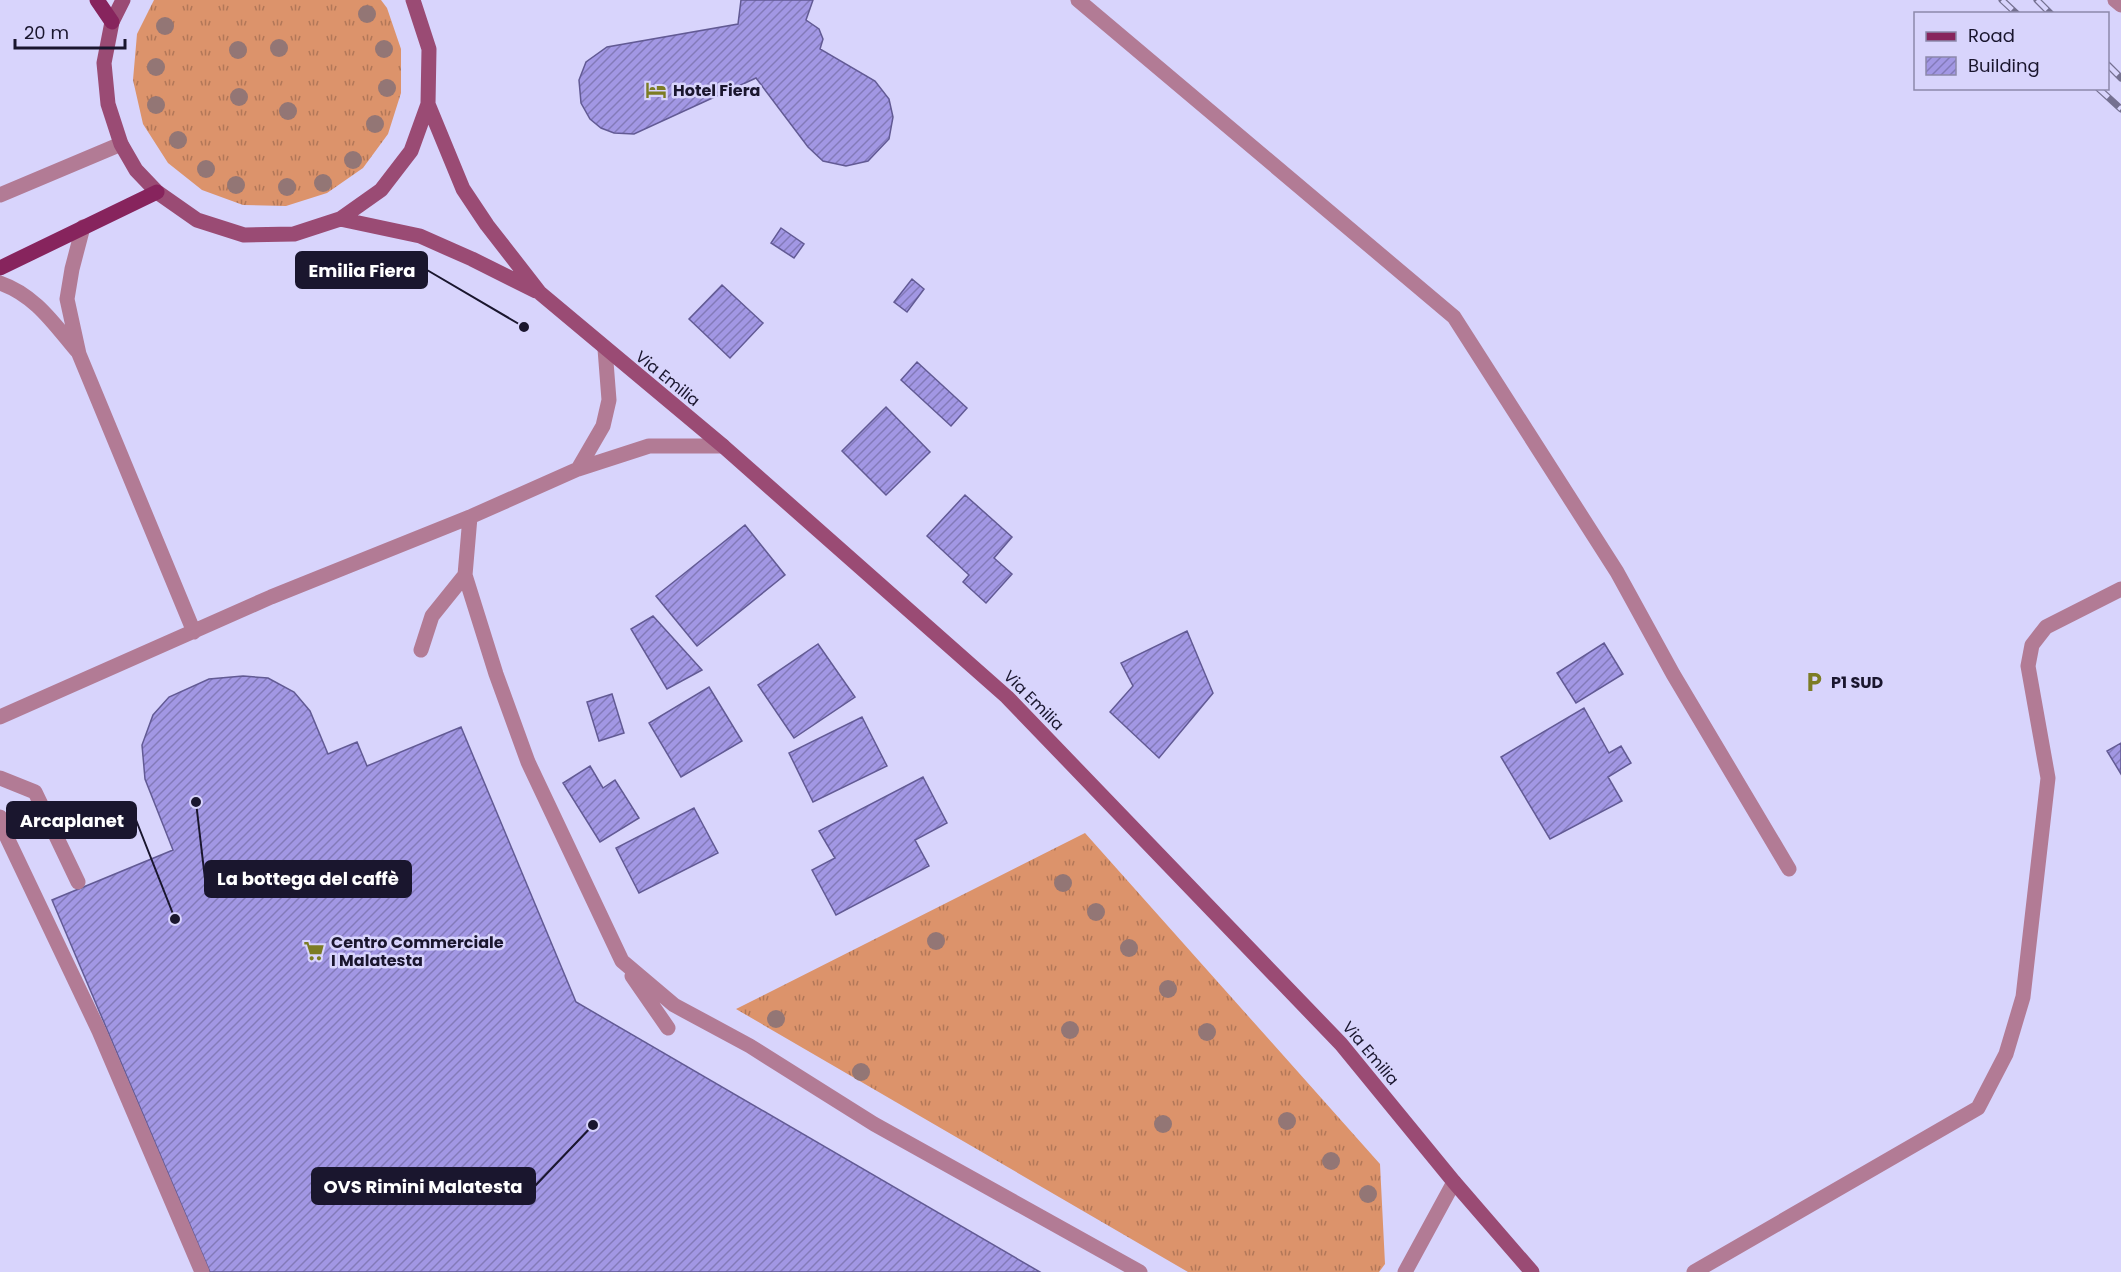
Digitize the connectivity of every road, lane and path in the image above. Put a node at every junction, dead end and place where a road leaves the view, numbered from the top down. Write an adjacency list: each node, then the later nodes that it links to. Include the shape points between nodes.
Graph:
1 (97, 0): 7 (main road)
2 (123, 0): 7 (main road)
3 (413, 0): 8 (main road, via 429,49)
4 (1078, 0): 29 (street, via 1454,317 1617,572)
5 (2115, 0): 6 (street)
6 (2121, 5)
7 (112, 22): 9 (main road, via 105,63 108,105)
8 (428, 105): 12 (main road, via 411,151 399,167 381,190); 16 (main road, Via Emilia, via 463,189)
9 (121, 144): 10 (main road, via 136,170); 11 (street)
10 (157, 192): 12 (main road, via 197,220 244,234 294,234); 13 (main road)
11 (0, 195)
12 (340, 219): 16 (main road, Via Emilia, via 420,236)
13 (83, 227): 14 (main road); 18 (street, via 68,299)
14 (0, 268)
15 (0, 283): 18 (street, via 36,303)
16 (540, 293): 17 (main road, Via Emilia)
17 (605, 349): 19 (main road, Via Emilia); 20 (street, via 609,400 603,426)
18 (79, 354): 24 (street)
19 (723, 446): 20 (street, via 649,446); 33 (main road, Via Emilia, via 1007,697 1341,1044)
20 (578, 469): 21 (street)
21 (470, 517): 22 (street); 24 (street)
22 (465, 575): 25 (street, via 432,616); 31 (street, via 528,762)
23 (2121, 589): 38 (street, via 2046,627 2032,645 2028,666 2048,778 2023,997 2006,1054 1978,1108)
24 (194, 632): 26 (street)
25 (421, 650)
26 (0, 717)
27 (0, 778): 30 (street, via 35,792)
28 (0, 817): 34 (street, via 99,1031)
29 (1789, 869)
30 (78, 882)
31 (622, 961): 32 (street); 35 (street, via 674,1005 750,1046 884,1129)
32 (668, 1028)
33 (1455, 1182): 36 (street); 37 (main road, Via Emilia)
34 (202, 1272)
35 (1140, 1272)
36 (1405, 1272)
37 (1532, 1272)
38 (1694, 1272)

